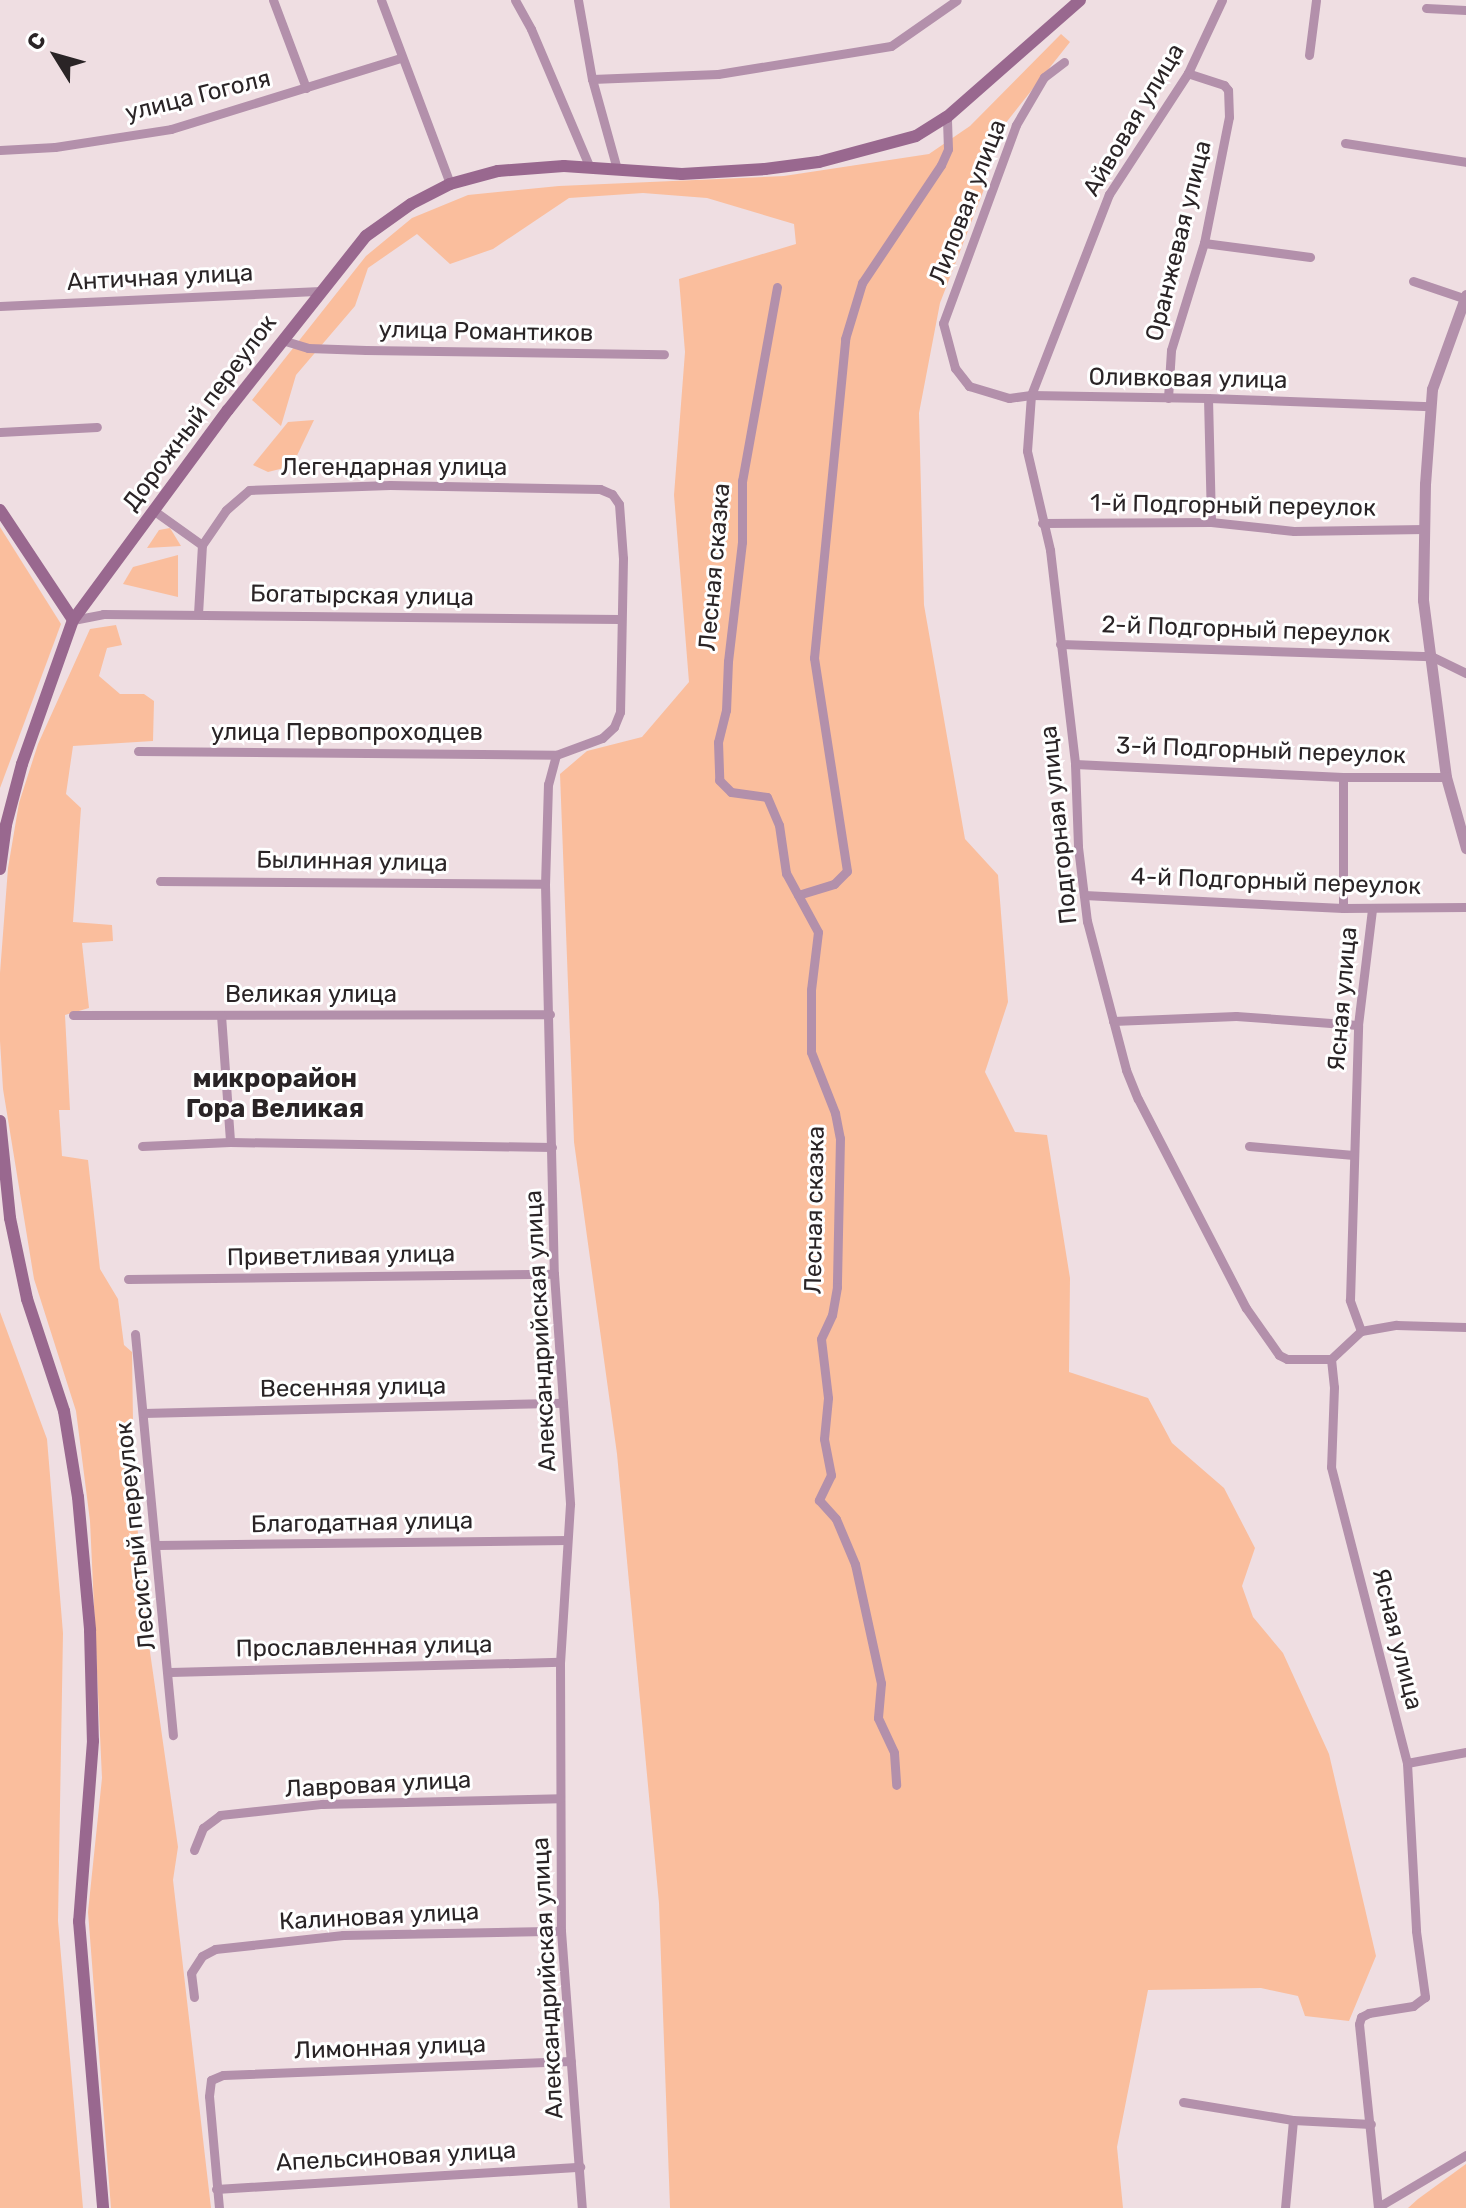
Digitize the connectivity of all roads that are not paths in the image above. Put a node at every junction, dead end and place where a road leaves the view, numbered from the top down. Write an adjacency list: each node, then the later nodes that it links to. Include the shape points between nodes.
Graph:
1 (273, 0): 16 (street)
2 (381, 0): 12 (street)
3 (515, 0): 21 (street)
4 (578, 0): 15 (street)
5 (957, 0): 15 (street, via 891,46 718,74)
6 (1080, 0): 17 (main road, Дорожный переулок)
7 (1222, 0): 14 (street, Айвовая улица)
8 (1316, 0): 11 (street)
9 (1426, 8): 10 (street)
10 (1466, 10)
11 (1309, 55)
12 (401, 58): 16 (street, улица Гоголя); 23 (street)
13 (1064, 62): 33 (street, Лиловая улица, via 1044,77 1016,125 943,323)
14 (1188, 73): 24 (street, Оранжевая улица, via 1228,90 1229,117); 34 (street, Айвовая улица, via 1109,194)
15 (592, 79): 22 (street)
16 (306, 88): 19 (street, улица Гоголя, via 171,129)
17 (947, 117): 22 (main road, Дорожный переулок, via 916,136 819,162 682,174); 61 (street, via 948,149 941,165 862,283 845,339 814,658 847,871 834,884)
18 (1345, 143): 20 (street)
19 (0, 150)
20 (1466, 162)
21 (590, 168): 22 (main road, Дорожный переулок); 23 (main road, Дорожный переулок, via 498,171)
22 (617, 169)
23 (450, 184): 28 (main road, Дорожный переулок, via 366,236)
24 (1204, 243): 25 (street); 35 (street, Оранжевая улица, via 1171,350)
25 (1310, 257)
26 (1413, 281): 29 (street)
27 (777, 287): 61 (street, Лесная сказка, via 742,481 742,542 726,710 718,742 719,780 731,792 767,797 779,825 786,873)
28 (321, 291): 30 (street, Античная улица); 31 (main road, Дорожный переулок)
29 (1465, 297): 37 (street)
30 (0, 306)
31 (282, 340): 32 (street, улица Романтиков, via 308,348); 41 (main road, Дорожный переулок)
32 (664, 354)
33 (955, 368): 34 (street, Оливковая улица, via 969,386 1009,398)
34 (1031, 395): 35 (street, Оливковая улица); 43 (street, Подгорная улица, via 1027,451)
35 (1168, 398): 36 (street, Оливковая улица)
36 (1208, 398): 37 (street, Оливковая улица); 42 (street)
37 (1430, 406): 44 (street)
38 (97, 427): 39 (street)
39 (0, 432)
40 (0, 510): 48 (main road)
41 (153, 510): 45 (street); 48 (main road, Дорожный переулок)
42 (1211, 522): 43 (street, 1-й Подгорный переулок); 44 (street, 1-й Подгорный переулок, via 1294,531)
43 (1042, 523): 49 (street, Подгорная улица)
44 (1424, 529): 50 (street, via 1423,600)
45 (202, 545): 46 (street); 47 (street, Легендарная улица, via 226,510 249,490 390,485 600,489 619,504)
46 (198, 614): 47 (street, Богатырская улица); 48 (street, Богатырская улица, via 103,614)
47 (620, 619): 53 (street, via 620,712 614,727 602,738)
48 (73, 620): 58 (main road, Дорожный переулок, via 22,764)
49 (1060, 644): 50 (street, 2-й Подгорный переулок); 54 (street, Подгорная улица)
50 (1431, 656): 51 (street); 56 (street)
51 (1466, 673)
52 (138, 751): 53 (street, улица Первопроходцев)
53 (556, 755): 60 (street, Александрийская улица, via 548,784)
54 (1075, 764): 55 (street, 3-й Подгорный переулок); 62 (street, Подгорная улица)
55 (1343, 777): 56 (street, 3-й Подгорный переулок); 64 (street)
56 (1446, 777): 57 (street)
57 (1466, 848)
58 (0, 869)
59 (160, 881): 60 (street, Былинная улица)
60 (545, 884): 66 (street, Александрийская улица)
61 (798, 895): 92 (street, Лесная сказка, via 818,932 811,1052 840,1138 837,1287 821,1339 828,1398 824,1439 831,1475 819,1500 836,1519 855,1564 881,1683 878,1718 894,1753)
62 (1084, 895): 64 (street, 4-й Подгорный переулок); 69 (street, Подгорная улица)
63 (1466, 907): 65 (street, 4-й Подгорный переулок)
64 (1343, 908): 65 (street, 4-й Подгорный переулок)
65 (1372, 909): 70 (street, Ясная улица)
66 (550, 1014): 68 (street, Великая улица); 75 (street, Александрийская улица)
67 (73, 1015): 68 (street, Великая улица)
68 (221, 1015): 72 (street)
69 (1113, 1021): 70 (street, via 1236,1016); 82 (street, Подгорная улица, via 1138,1099 1246,1308 1279,1355)
70 (1358, 1025): 76 (street, Ясная улица)
71 (0, 1121): 104 (main road, via 13,1232 27,1299 64,1411 78,1497 93,1741 79,1921)
72 (230, 1142): 73 (street); 75 (street)
73 (142, 1146)
74 (1249, 1146): 76 (street)
75 (552, 1147): 77 (street, Александрийская улица)
76 (1354, 1155): 80 (street, Ясная улица, via 1350,1300)
77 (554, 1274): 78 (street, Приветливая улица); 83 (street, Александрийская улица)
78 (128, 1279)
79 (1466, 1327): 80 (street, via 1396,1325)
80 (1361, 1331): 82 (street)
81 (135, 1334): 84 (street, Лесистый переулок)
82 (1331, 1359): 91 (street, Ясная улица, via 1331,1467)
83 (563, 1403): 84 (street, Весенняя улица); 85 (street, Александрийская улица, via 570,1504)
84 (143, 1413): 86 (street, Лесистый переулок)
85 (567, 1540): 86 (street, Благодатная улица); 87 (street, Александрийская улица)
86 (157, 1545): 88 (street, Лесистый переулок)
87 (560, 1662): 88 (street, Прославленная улица); 93 (street, Александрийская улица)
88 (170, 1672): 89 (street, Лесистый переулок)
89 (173, 1735)
90 (1466, 1752): 91 (street)
91 (1407, 1763): 100 (street, Ясная улица, via 1425,1997 1413,2006 1361,2017)
92 (896, 1785)
93 (560, 1798): 94 (street, Лавровая улица, via 322,1804 220,1815 203,1828); 95 (street, Александрийская улица)
94 (194, 1850)
95 (561, 1931): 96 (street, Калиновая улица, via 343,1935 215,1949 202,1956 191,1973); 97 (street, Александрийская улица)
96 (194, 1997)
97 (571, 2061): 102 (street, Александрийская улица); 103 (street, Лимонная улица, via 223,2075 211,2080 209,2096)
98 (1183, 2102): 99 (street)
99 (1293, 2120): 100 (street); 107 (street)
100 (1371, 2124): 108 (street)
101 (1466, 2155): 108 (street)
102 (580, 2167): 103 (street, Апельсиновая улица); 106 (street, Александрийская улица)
103 (216, 2189): 105 (street)
104 (103, 2208)
105 (219, 2208)
106 (582, 2208)
107 (1285, 2208)
108 (1378, 2208)

